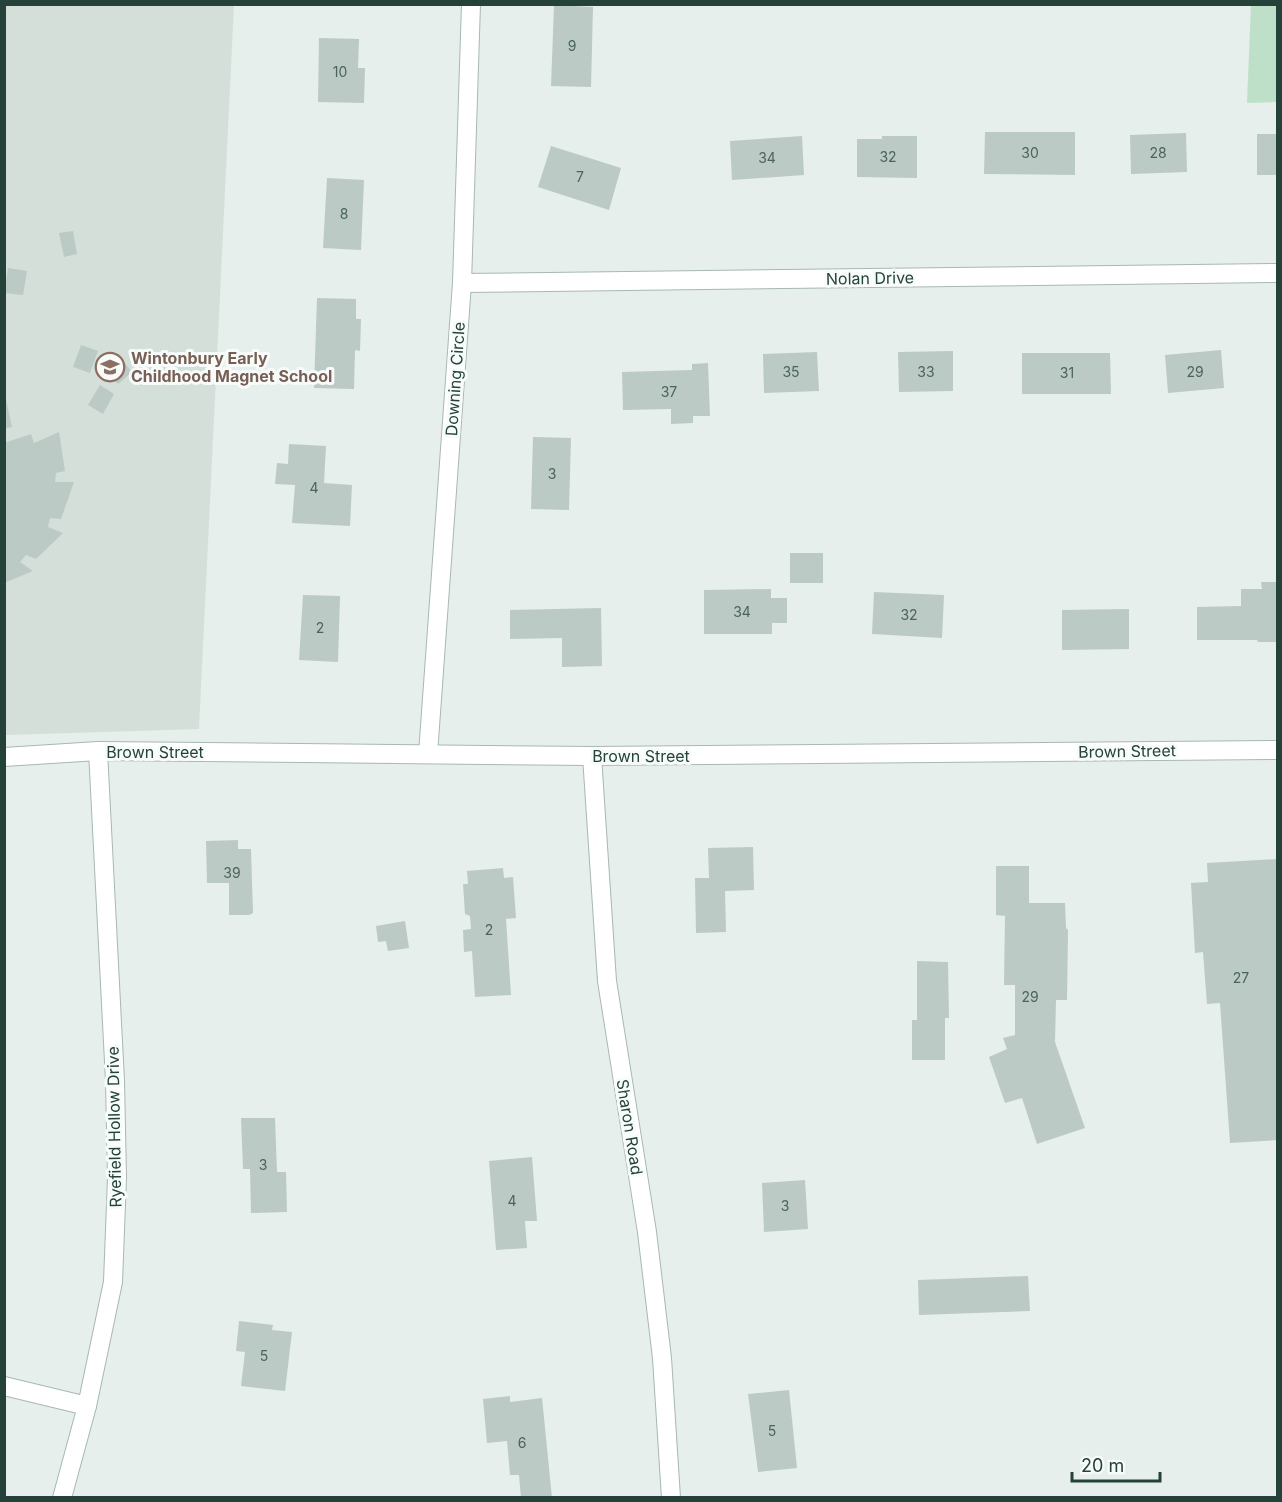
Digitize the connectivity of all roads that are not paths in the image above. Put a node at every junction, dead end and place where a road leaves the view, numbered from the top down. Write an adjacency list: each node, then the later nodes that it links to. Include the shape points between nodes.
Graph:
1 (471, 4): 3 (street, Downing Circle)
2 (1278, 273): 3 (street, Nolan Drive)
3 (462, 283): 6 (street, Downing Circle)
4 (1278, 750): 7 (street, Brown Street)
5 (98, 751): 6 (street, Brown Street); 8 (street, Brown Street); 10 (street, Ryefield Hollow Drive, via 117,1178 113,1282)
6 (428, 754): 7 (street, Brown Street)
7 (592, 756): 12 (street, Sharon Road, via 607,981 647,1232 662,1358)
8 (4, 757)
9 (4, 1386): 10 (street)
10 (87, 1406): 11 (street, Ryefield Hollow Drive)
11 (62, 1497)
12 (671, 1497)

